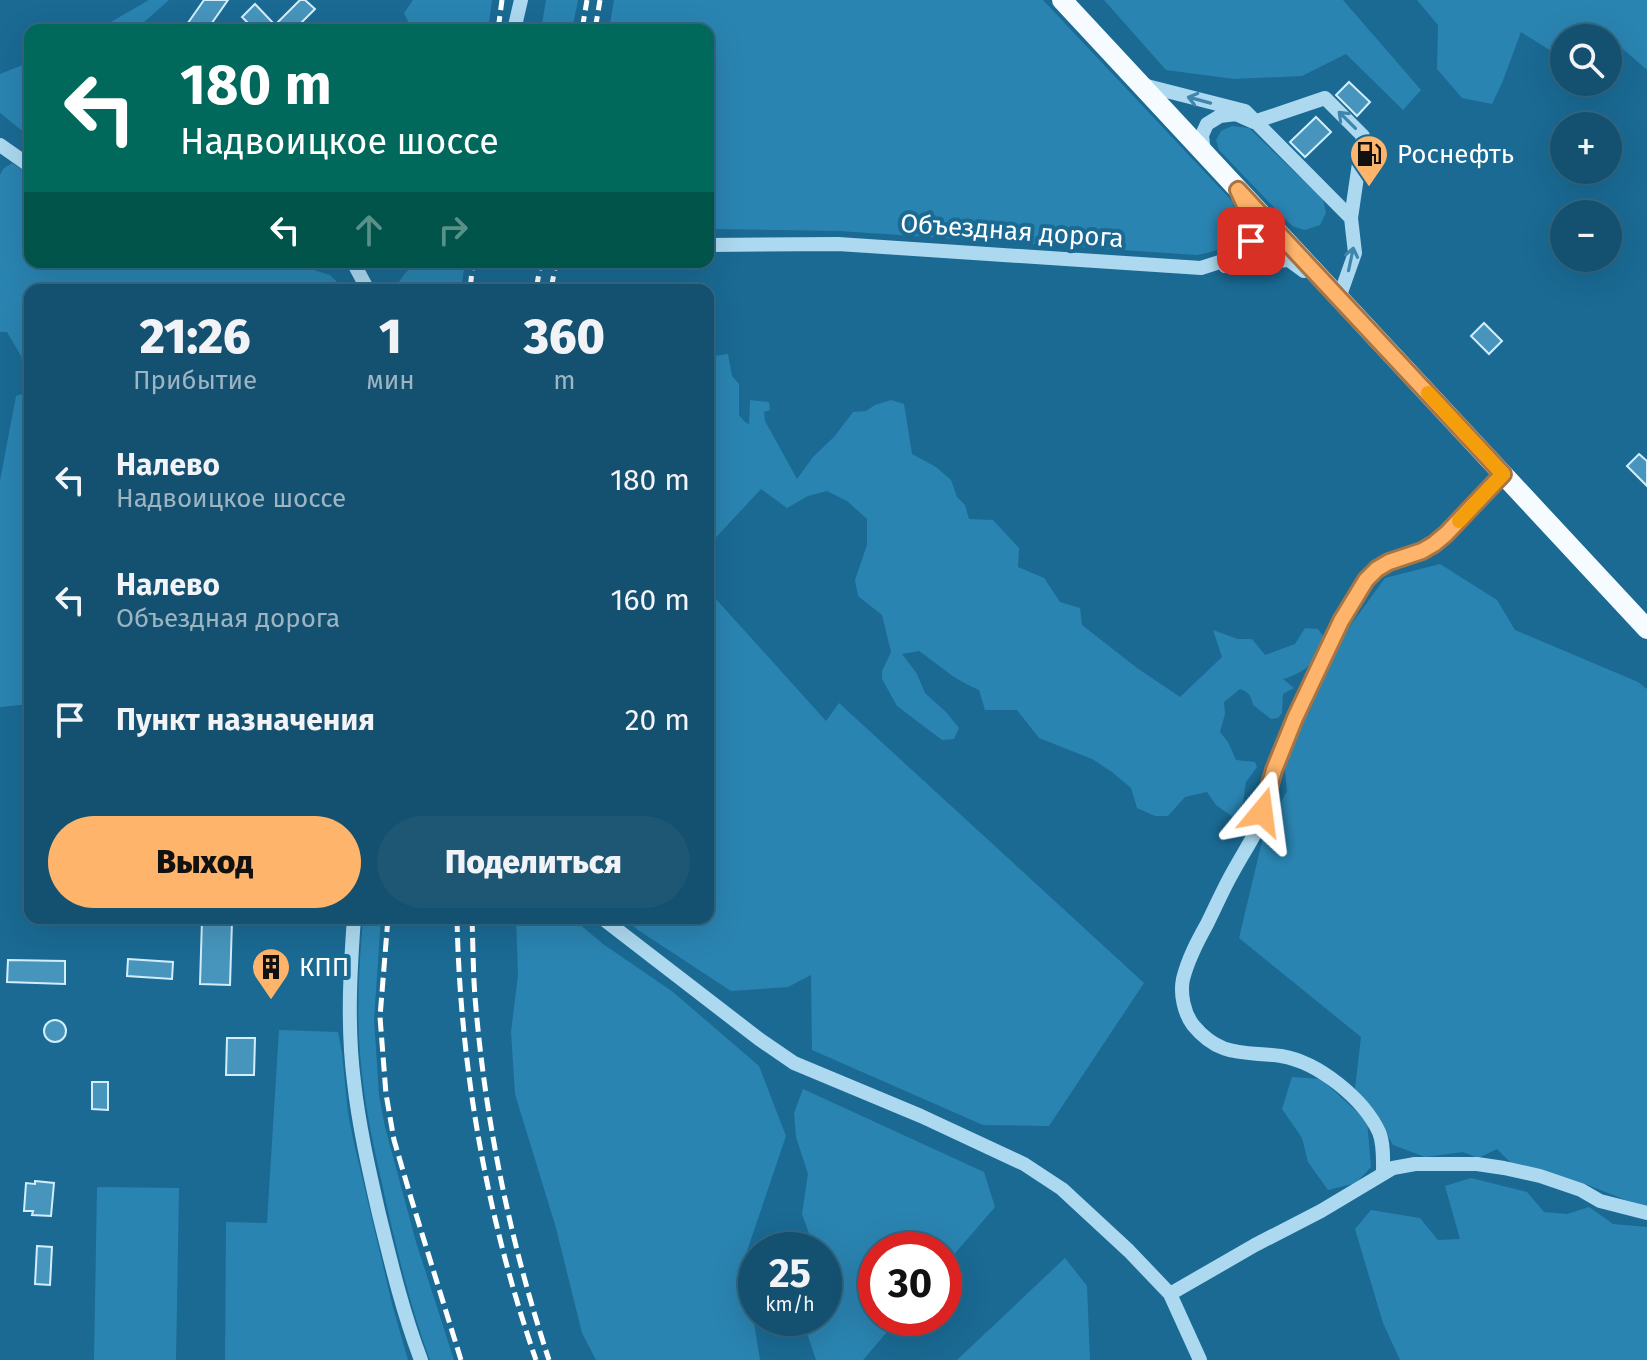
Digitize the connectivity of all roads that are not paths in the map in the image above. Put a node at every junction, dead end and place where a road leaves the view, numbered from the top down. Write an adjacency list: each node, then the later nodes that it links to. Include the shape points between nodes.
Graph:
1 (521, 0): 3 (street)
2 (1062, 0): 4 (main road)
3 (515, 24)
4 (1140, 85): 5 (street, one-way to 4, via 1245,111); 7 (main road)
5 (1254, 122): 7 (street, via 1236,114 1207,124); 10 (street); 10 (street, one-way to 5, via 1363,136 1325,98)
6 (3, 152): 8 (street)
7 (1204, 154): 9 (main road)
8 (24, 163)
9 (1238, 190): 12 (street, Объездная дорога, via 1250,216 1251,241 1235,257); 13 (main road)
10 (1351, 218): 13 (street, one-way to 10, via 1355,253)
11 (714, 245): 12 (street, Объездная дорога, via 838,244)
12 (1201, 268): 13 (street, via 1289,260)
13 (1339, 298): 14 (main road)
14 (1503, 474): 15 (main road); 18 (street, via 1434,544 1389,562 1366,580 1295,718 1254,834 1193,950 1182,983 1185,1012 1205,1037 1232,1052 1300,1062 1358,1101 1380,1134)
15 (1647, 629)
16 (354, 924): 21 (street, via 350,1018 361,1135 397,1286)
17 (610, 924): 20 (street, via 794,1063 921,1116 1045,1177)
18 (1383, 1174): 19 (street, via 1415,1164 1477,1164 1540,1176 1600,1201); 20 (street)
19 (1647, 1213)
20 (1170, 1294): 22 (street)
21 (421, 1360)
22 (1200, 1360)

